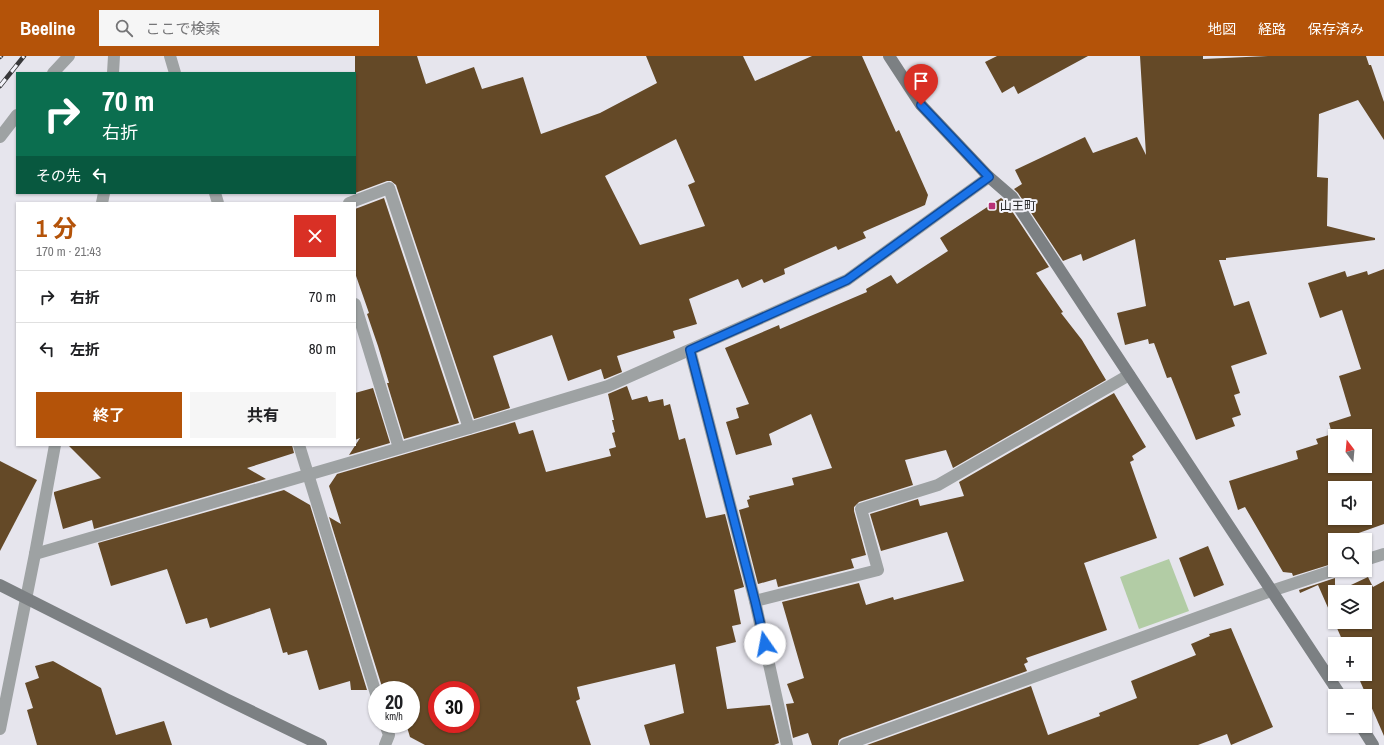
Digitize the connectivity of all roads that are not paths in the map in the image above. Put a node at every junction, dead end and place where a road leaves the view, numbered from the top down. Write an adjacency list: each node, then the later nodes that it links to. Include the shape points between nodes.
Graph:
1 (69, 56): 5 (street)
2 (114, 56): 6 (street)
3 (170, 56): 7 (street)
4 (889, 56): 10 (street, via 921,105)
5 (54, 72)
6 (113, 72)
7 (175, 72)
8 (16, 116): 9 (street)
9 (0, 138)
10 (989, 177): 13 (street, via 847,280); 14 (street, via 1012,197)
11 (352, 202): 15 (street, via 388,188)
12 (356, 307): 18 (street)
13 (690, 350): 15 (street, via 608,386); 27 (street)
14 (1129, 375): 25 (street); 27 (street, via 938,485 861,509 878,570)
15 (469, 428): 18 (street)
16 (55, 446): 20 (street)
17 (299, 446): 19 (street)
18 (399, 448): 19 (street)
19 (309, 474): 20 (street); 28 (street)
20 (35, 554): 26 (street)
21 (1384, 554): 22 (street)
22 (1372, 558)
23 (1328, 572): 25 (street)
24 (0, 585): 26 (street)
25 (1271, 591): 29 (street); 36 (street)
26 (26, 598): 30 (street); 33 (street)
27 (755, 601): 35 (street)
28 (372, 681)
29 (1336, 689)
30 (0, 729)
31 (388, 733): 34 (street)
32 (1365, 733): 37 (street)
33 (321, 745)
34 (385, 745)
35 (787, 745)
36 (845, 745)
37 (1373, 745)

